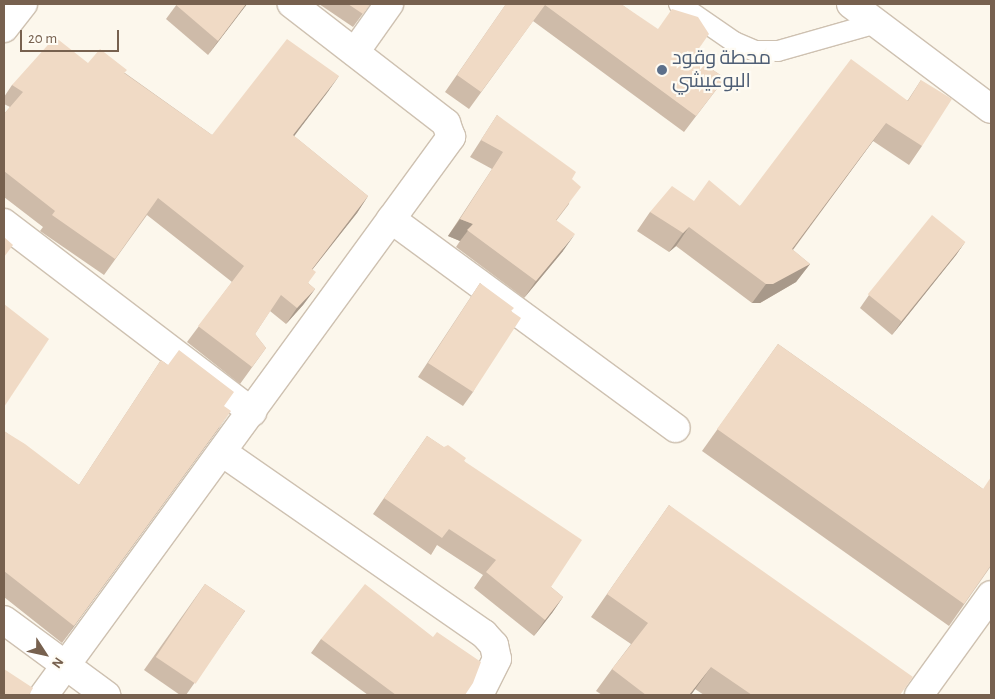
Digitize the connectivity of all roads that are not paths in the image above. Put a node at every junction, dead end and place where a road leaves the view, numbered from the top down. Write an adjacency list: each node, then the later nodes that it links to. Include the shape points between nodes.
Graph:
1 (23, 4): 7 (street)
2 (292, 4): 8 (street)
3 (389, 4): 8 (street)
4 (679, 4): 6 (lane, via 734,42 755,51 778,51)
5 (851, 4): 6 (street)
6 (877, 23): 9 (street)
7 (4, 28)
8 (355, 52): 10 (street, via 446,122 451,132 451,137)
9 (991, 109)
10 (391, 219): 12 (street); 13 (street)
11 (4, 223): 12 (street)
12 (252, 412): 14 (street)
13 (675, 428)
14 (222, 452): 17 (street); 20 (street, via 484,634 494,646 497,659)
15 (991, 595): 21 (street)
16 (4, 620): 17 (street)
17 (66, 666): 18 (street); 19 (street)
18 (44, 695)
19 (106, 695)
20 (479, 695)
21 (918, 695)

